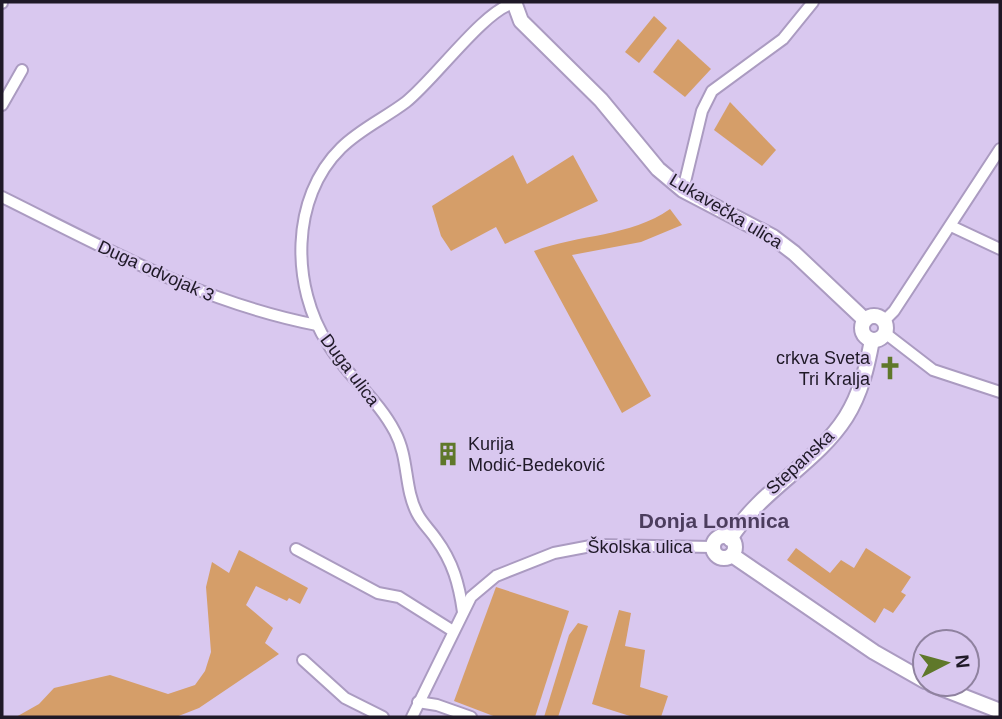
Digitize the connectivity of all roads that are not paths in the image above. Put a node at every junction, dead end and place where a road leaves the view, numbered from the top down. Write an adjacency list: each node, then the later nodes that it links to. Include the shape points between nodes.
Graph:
1 (514, 2): 6 (street, Lukavečka ulica, via 521,21 601,100 644,155); 11 (street, Duga ulica, via 491,14 413,96 341,148 319,178 301,256 303,284)
2 (813, 2): 6 (street, via 783,40 712,91 702,111)
3 (22, 70): 4 (street)
4 (2, 105)
5 (1000, 149): 8 (street)
6 (683, 190): 10 (street, Lukavečka ulica, via 766,233 794,253)
7 (2, 197): 11 (street, Duga odvojak 3, via 186,288 275,317)
8 (951, 226): 9 (street); 12 (street)
9 (1000, 249)
10 (865, 320): 12 (street, via 873,316); 12 (street, via 863,333)
11 (317, 325): 18 (street, Duga ulica, via 347,372 396,433 414,507 454,568)
12 (880, 331): 13 (street, via 933,370); 14 (street, Stepanska, via 845,418 756,504)
13 (1000, 392)
14 (730, 539): 15 (street, Školska ulica, via 719,538); 17 (street)
15 (713, 547): 17 (street, Školska ulica, via 718,557); 18 (street, Školska ulica, via 596,545 554,553 487,581)
16 (296, 549): 19 (street, via 378,593 399,597)
17 (732, 555): 21 (street, Školska ulica)
18 (463, 612): 19 (street)
19 (453, 631): 22 (street)
20 (303, 660): 27 (street, via 345,698)
21 (911, 673)
22 (428, 680): 24 (street); 25 (street)
23 (967, 698): 26 (street)
24 (418, 702): 25 (street); 28 (street)
25 (443, 706): 29 (street)
26 (1000, 711)
27 (383, 717)
28 (412, 717)
29 (471, 717)

